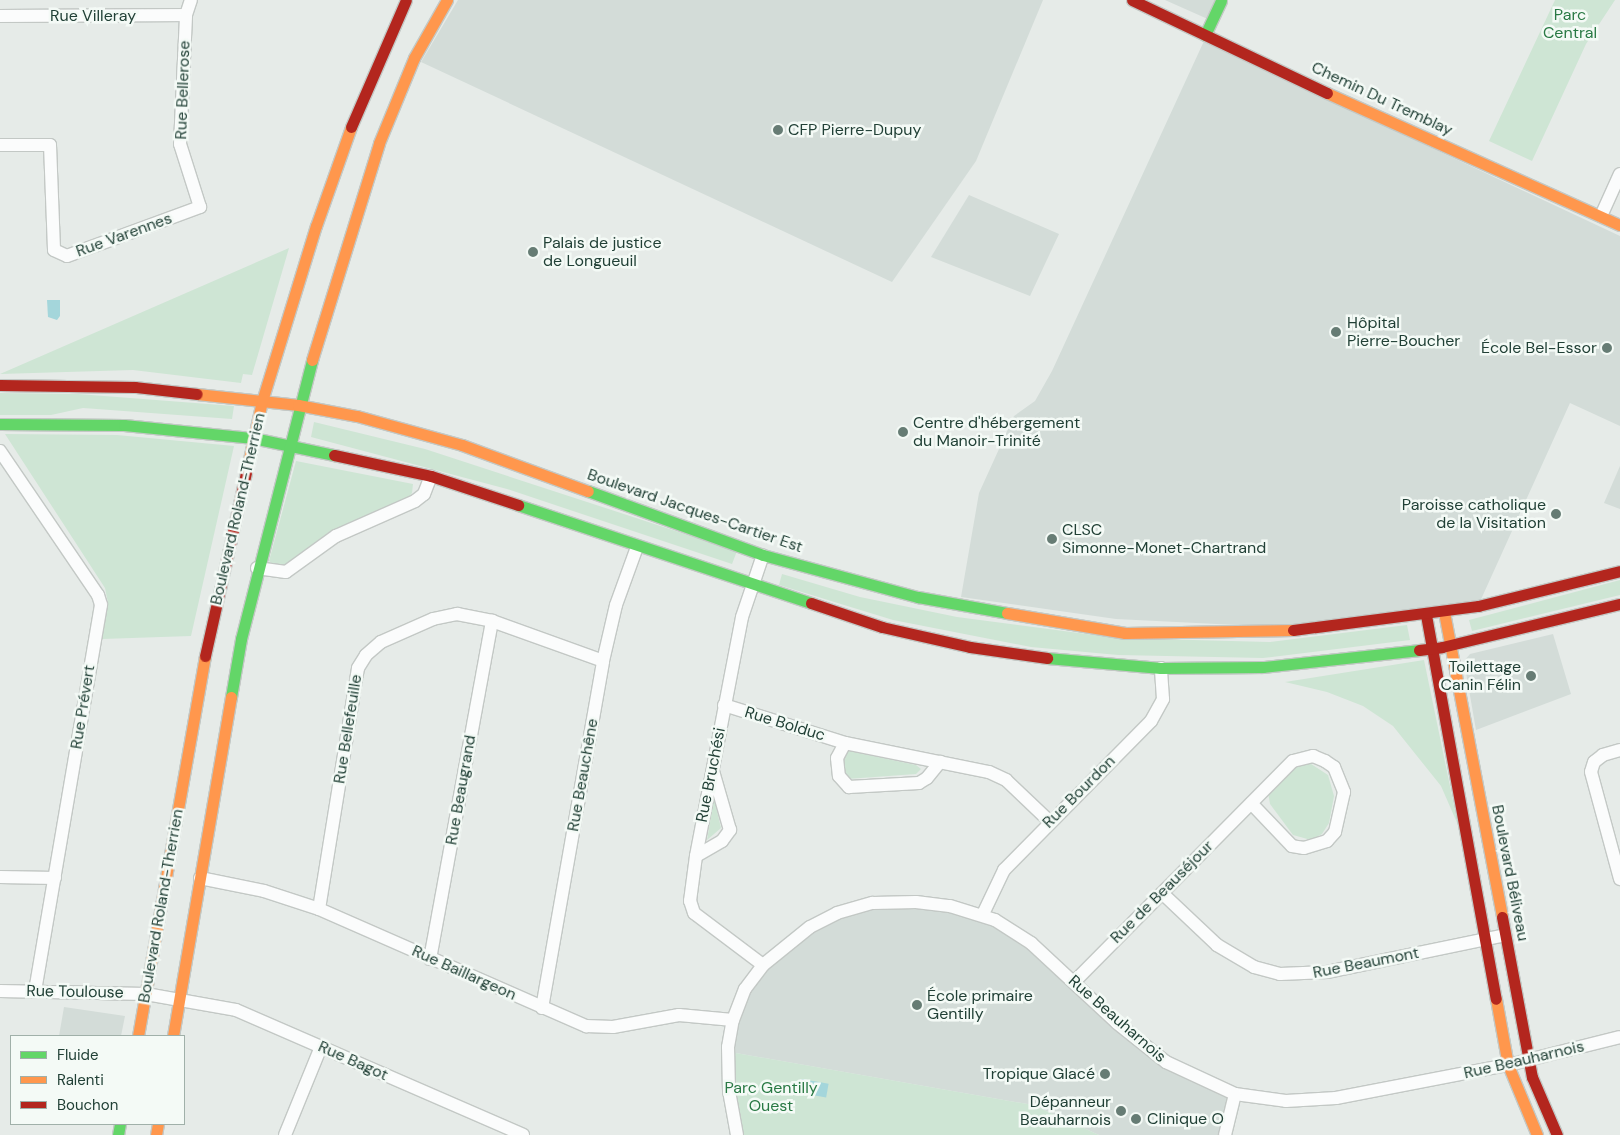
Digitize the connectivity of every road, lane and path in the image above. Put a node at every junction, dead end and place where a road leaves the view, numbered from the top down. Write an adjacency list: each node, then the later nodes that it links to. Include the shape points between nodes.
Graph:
1 (191, 0): 6 (street, Rue Bellerose)
2 (406, 0): 15 (main road, Boulevard Roland-Therrien, via 360,101 316,226)
3 (447, 0): 16 (main road, Boulevard Roland-Therrien, via 414,58 378,144)
4 (1132, 0): 8 (main road, Chemin Du Tremblay)
5 (1221, 0): 8 (main road)
6 (186, 15): 7 (street, Rue Villeray); 11 (street, Rue Bellerose, via 180,144)
7 (0, 16)
8 (1205, 35): 12 (main road, Chemin Du Tremblay)
9 (0, 145): 11 (street, Rue Varennes, via 50,145 54,250 67,256)
10 (1620, 174): 12 (street)
11 (200, 207)
12 (1601, 216): 13 (main road, Chemin Du Tremblay)
13 (1620, 225)
14 (0, 385): 15 (main road, Boulevard Jacques-Cartier Est, via 136,387)
15 (262, 400): 16 (main road, Boulevard Jacques-Cartier Est); 18 (main road, Boulevard Roland-Therrien)
16 (298, 405): 19 (main road, Boulevard Roland-Therrien); 23 (main road, Boulevard Jacques-Cartier Est, via 357,416 462,445)
17 (0, 424): 18 (main road, via 124,425)
18 (253, 438): 19 (main road); 57 (main road, Boulevard Roland-Therrien, via 209,635)
19 (287, 444): 21 (main road); 24 (main road, Boulevard Roland-Therrien)
20 (0, 451): 44 (street, Rue Prévert, via 101,604)
21 (431, 476): 22 (main road); 24 (street, Boulevard Roland-Therrien, via 424,494 415,501 336,536 286,572)
22 (637, 547): 26 (main road); 33 (street, Rue Beauchêne, via 616,605)
23 (763, 555): 26 (street, Rue Bruchési); 29 (main road, Boulevard Jacques-Cartier Est, via 918,597 1125,633 1204,634 1319,629)
24 (257, 568): 45 (main road, Boulevard Roland-Therrien, via 241,640)
25 (1620, 571): 28 (main road, Boulevard Jacques-Cartier Est)
26 (753, 586): 34 (main road, via 882,627 970,647 1058,660); 35 (street, Rue Bruchési, via 742,617)
27 (1620, 604): 31 (main road)
28 (1444, 612): 29 (main road, Boulevard Jacques-Cartier Est); 31 (main road, Boulevard Béliveau)
29 (1426, 615): 32 (main road)
30 (492, 621): 33 (street, Rue Bellefeuille); 48 (street, Rue Bellefeuille, via 457,614 432,619 381,642 366,655 358,668); 52 (street, Rue Beaugrand)
31 (1450, 646): 32 (main road); 50 (main road, Boulevard Béliveau)
32 (1432, 649): 34 (main road, via 1263,667); 51 (main road)
33 (603, 661): 59 (street, Rue Beauchêne)
34 (1161, 668): 41 (street, Rue Bourdon, via 1163,699 1151,721)
35 (724, 705): 36 (street, Rue Bolduc); 39 (street, Rue Bruchési)
36 (845, 743): 38 (street, Rue Bolduc); 38 (street, Rue Bolduc, via 837,758 839,776 849,787 918,783 927,778)
37 (1620, 750): 46 (street, via 1603,755 1594,762 1591,772)
38 (940, 762): 41 (street, Rue Bolduc, via 989,772 1006,780)
39 (712, 769): 42 (street, Rue Bruchési); 42 (street, via 730,830 722,840)
40 (1251, 803): 40 (street, Rue de Beauséjour, via 1293,760 1302,756 1313,756 1334,767 1344,792 1335,832 1327,841 1304,848 1292,846); 47 (street, Rue de Beauséjour)
41 (1050, 821): 49 (street, Rue Bourdon, via 1004,870)
42 (696, 856): 53 (street, Rue Bruchési, via 690,901 694,913)
43 (0, 877): 44 (street)
44 (55, 878): 56 (street, Rue Prévert)
45 (200, 878): 48 (street, Rue Baillargeon, via 264,890); 58 (main road, Boulevard Roland-Therrien)
46 (1620, 879)
47 (1162, 893): 51 (street, Rue Beaumont, via 1217,946 1254,967 1280,974 1327,972); 54 (street, Rue de Beauséjour)
48 (319, 910): 52 (street, Rue Baillargeon)
49 (982, 914): 53 (street, Rue Beauharnois, via 916,902 873,903 836,913 810,927); 54 (street, Rue Beauharnois, via 1032,943)
50 (1505, 935): 51 (street, Rue Beaumont); 65 (main road, Boulevard Béliveau)
51 (1485, 940): 66 (main road)
52 (430, 959): 59 (street, Rue Baillargeon)
53 (763, 965): 60 (street, Rue Beauharnois, via 745,989)
54 (1074, 982): 67 (street, Rue Beauharnois, via 1117,1023 1166,1062)
55 (0, 991): 56 (street, Rue Toulouse)
56 (35, 991): 57 (street, Rue Toulouse)
57 (146, 994): 58 (street, Rue Toulouse); 61 (main road, Boulevard Roland-Therrien)
58 (179, 999): 62 (main road, Boulevard Roland-Therrien); 64 (street, Rue Bagot, via 236,1010)
59 (542, 1008): 60 (street, Rue Baillargeon, via 596,1027 679,1015)
60 (733, 1020): 70 (street, Rue Beauharnois, via 727,1067)
61 (138, 1035)
62 (173, 1035)
63 (1620, 1037): 65 (street, Rue Beauharnois)
64 (322, 1047): 68 (street); 69 (street, Rue Bagot)
65 (1529, 1060): 66 (street, Rue Beauharnois); 73 (main road, Boulevard Béliveau, via 1532,1077)
66 (1508, 1065): 67 (street, Rue Beauharnois, via 1336,1098 1286,1101); 72 (main road)
67 (1235, 1094): 71 (street)
68 (285, 1135)
69 (523, 1135)
70 (735, 1135)
71 (1225, 1135)
72 (1537, 1135)
73 (1558, 1135)

